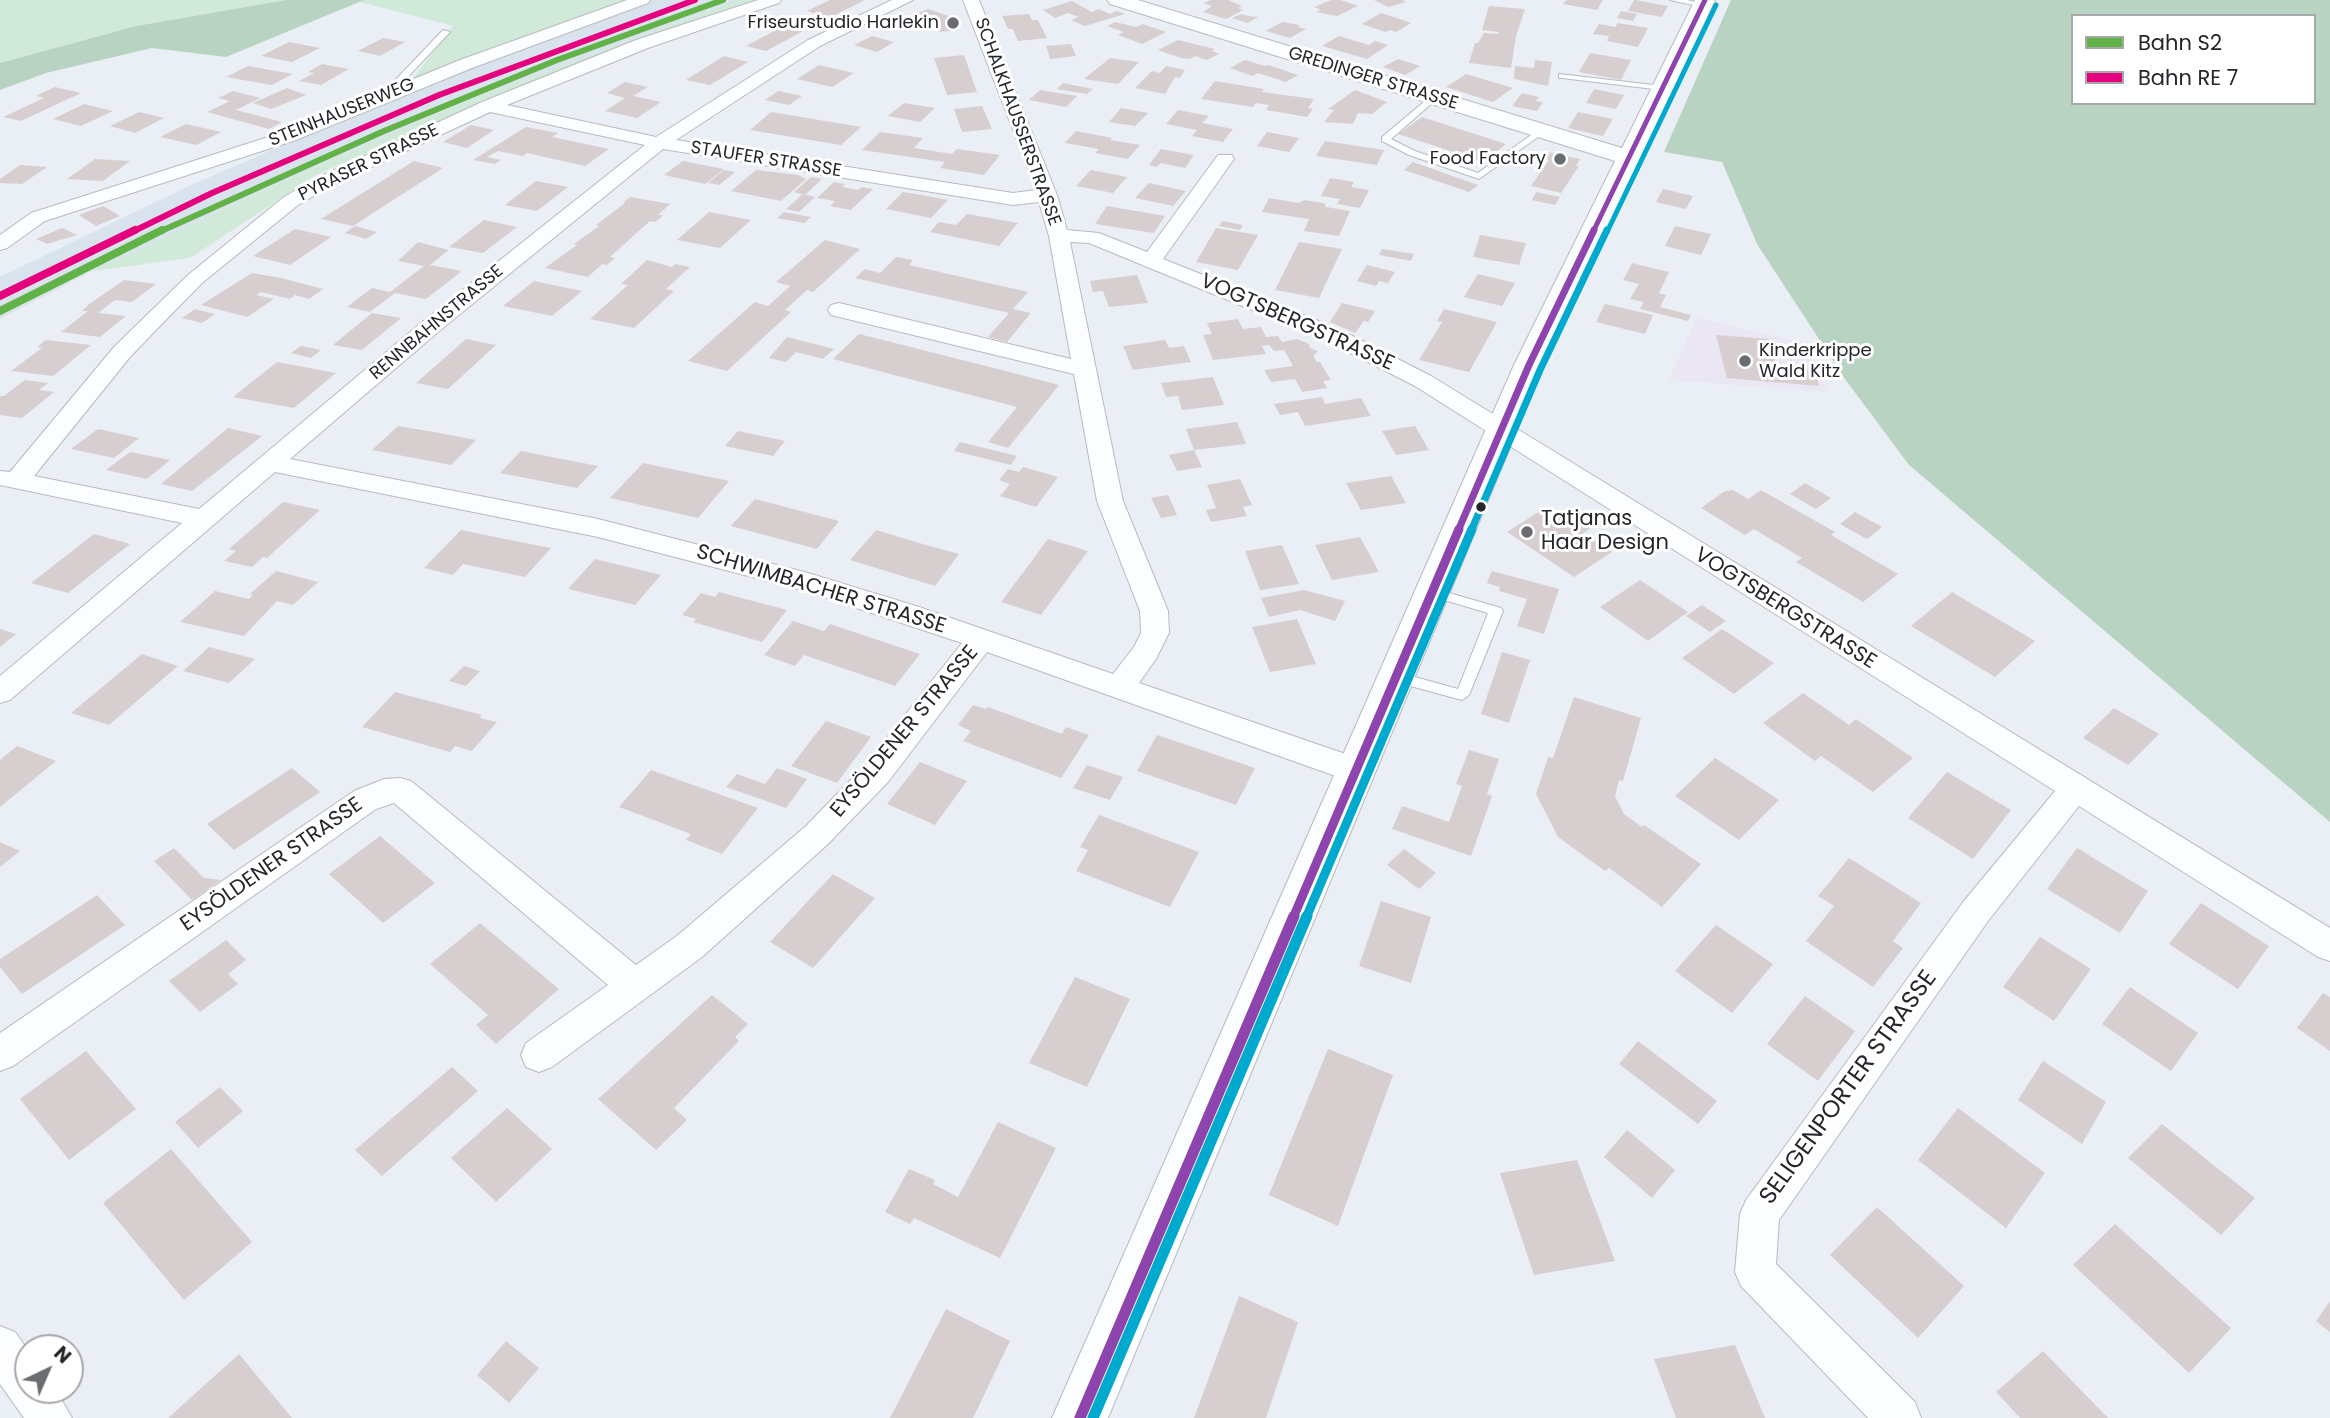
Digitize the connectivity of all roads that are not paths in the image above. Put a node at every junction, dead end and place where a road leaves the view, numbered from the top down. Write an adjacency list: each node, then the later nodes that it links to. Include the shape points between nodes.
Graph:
1 (642, 0): 11 (street, STEINHAUSERWEG)
2 (773, 0): 13 (street, PYRASER STRASSE, via 642,44)
3 (905, 0): 15 (street, RENNBAHNSTRASSE, via 814,43)
4 (971, 0): 18 (street, SCHALKHAUSSERSTRASSE)
5 (1674, 0): 7 (lane)
6 (1129, 1): 12 (main road, GREDINGER STRASSE)
7 (1704, 3): 10 (main road)
8 (446, 32): 11 (lane)
9 (1562, 76): 10 (lane)
10 (1662, 88): 16 (main road)
11 (386, 95): 20 (street, STEINHAUSERWEG, via 290,135)
12 (1434, 98): 14 (main road, GREDINGER STRASSE); 14 (lane, via 1385,139 1479,176)
13 (488, 106): 15 (street, STAUFER STRASSE); 28 (street, PYRASER STRASSE, via 324,182 258,226 195,279 122,352)
14 (1541, 132): 16 (main road, GREDINGER STRASSE)
15 (659, 143): 18 (street, STAUFER STRASSE, via 1013,199); 27 (street, RENNBAHNSTRASSE, via 430,327)
16 (1630, 158): 26 (main road)
17 (1225, 159): 23 (street)
18 (1046, 195): 21 (street, SCHALKHAUSSERSTRASSE)
19 (0, 218): 20 (street, STEINHAUSERWEG)
20 (38, 218): 22 (street, STEINHAUSERWEG)
21 (1059, 236): 23 (street, VOGTSBERGSTRASSE, via 1092,237); 25 (street, SCHALKHAUSSERSTRASSE)
22 (0, 244)
23 (1151, 261): 26 (street, VOGTSBERGSTRASSE, via 1391,362)
24 (839, 310): 25 (street)
25 (1083, 369): 33 (street, SCHALKHAUSSERSTRASSE, via 1110,501 1154,611 1155,633)
26 (1502, 429): 30 (main road); 36 (street, VOGTSBERGSTRASSE)
27 (272, 463): 29 (street, RENNBAHNSTRASSE); 31 (street, SCHWIMBACHER STRASSE, via 622,534 807,582)
28 (9, 479): 29 (street)
29 (204, 519): 34 (street, RENNBAHNSTRASSE)
30 (1431, 592): 32 (main road); 32 (lane, via 1496,611 1462,695)
31 (981, 640): 33 (street, SCHWIMBACHER STRASSE); 38 (street, EYSÖLDENER STRASSE, via 851,802 734,909)
32 (1395, 676): 35 (main road)
33 (1118, 689): 35 (street, SCHWIMBACHER STRASSE)
34 (0, 692)
35 (1355, 770): 43 (main road)
36 (2075, 789): 37 (street, VOGTSBERGSTRASSE); 44 (street, SELIGENPORTER STRASSE, via 1976,911 1760,1214 1755,1272)
37 (2330, 946)
38 (635, 986): 39 (street, EYSÖLDENER STRASSE, via 400,790 384,791); 40 (street, EYSÖLDENER STRASSE)
39 (0, 1054)
40 (539, 1055)
41 (39, 1404): 42 (street)
42 (50, 1418)
43 (1080, 1418)
44 (1899, 1418)

